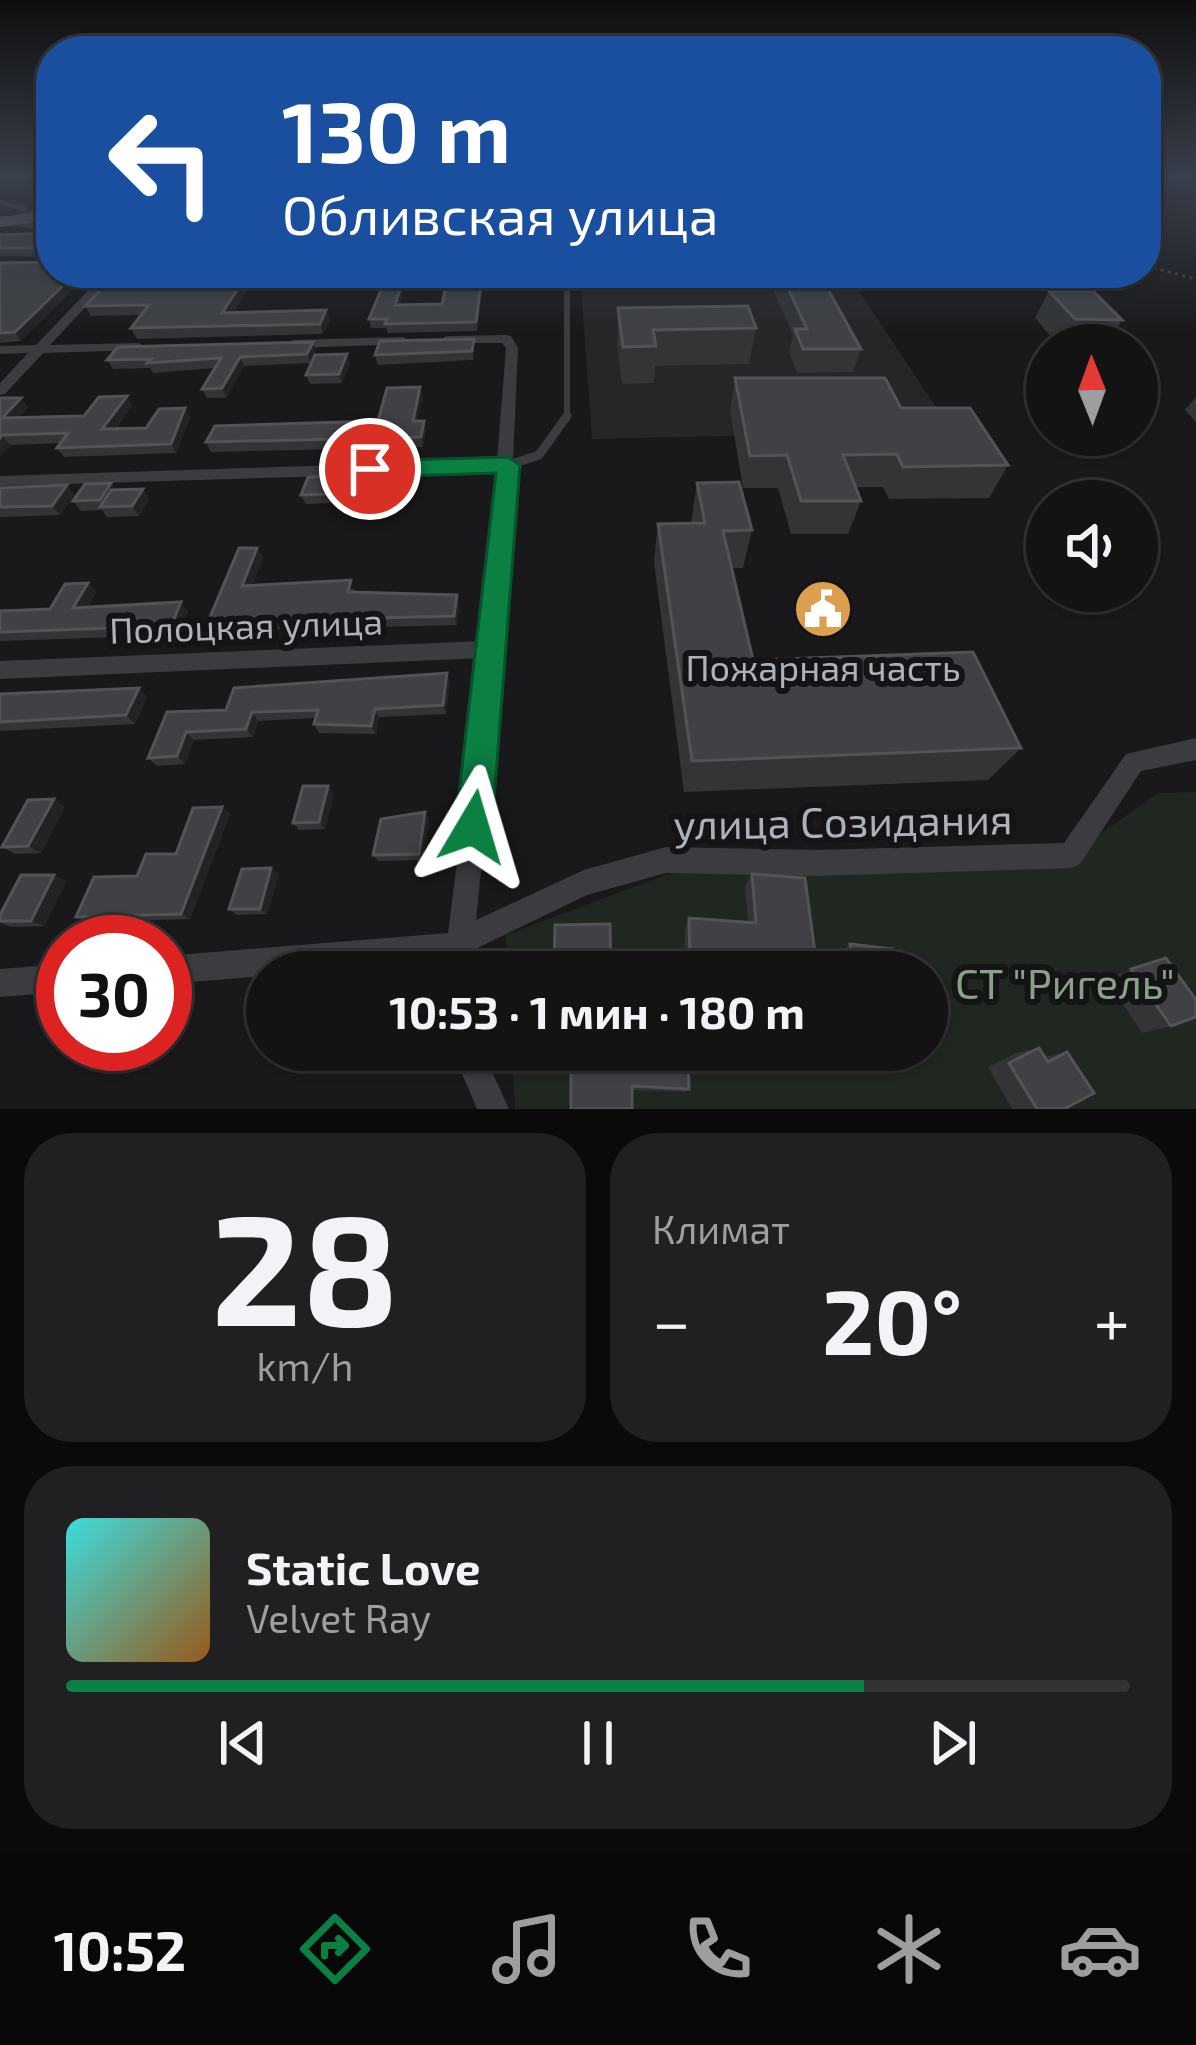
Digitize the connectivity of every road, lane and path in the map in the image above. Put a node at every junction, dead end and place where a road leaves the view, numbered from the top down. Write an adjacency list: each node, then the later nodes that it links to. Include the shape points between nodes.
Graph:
1 (1161, 270): 2 (path)
2 (1196, 279)
3 (97, 288): 10 (street)
4 (567, 288): 12 (lane, via 567,419 538,455)
5 (413, 341): 7 (street)
6 (436, 341): 12 (street, via 506,339 512,348)
7 (273, 344)
8 (156, 347): 10 (street)
9 (0, 350): 10 (street)
10 (39, 350): 11 (street)
11 (0, 391)
12 (508, 465): 13 (street); 14 (street)
13 (0, 481)
14 (494, 649): 15 (street, Полоцкая улица); 17 (street)
15 (0, 670)
16 (1196, 749): 18 (street, улица Созидания, via 1134,762 1071,855 666,860 584,883)
17 (459, 951)
18 (470, 951)
19 (246, 967): 20 (street)
20 (192, 969)
21 (36, 980): 22 (street)
22 (0, 983)
23 (476, 1071): 24 (street)
24 (493, 1109)

